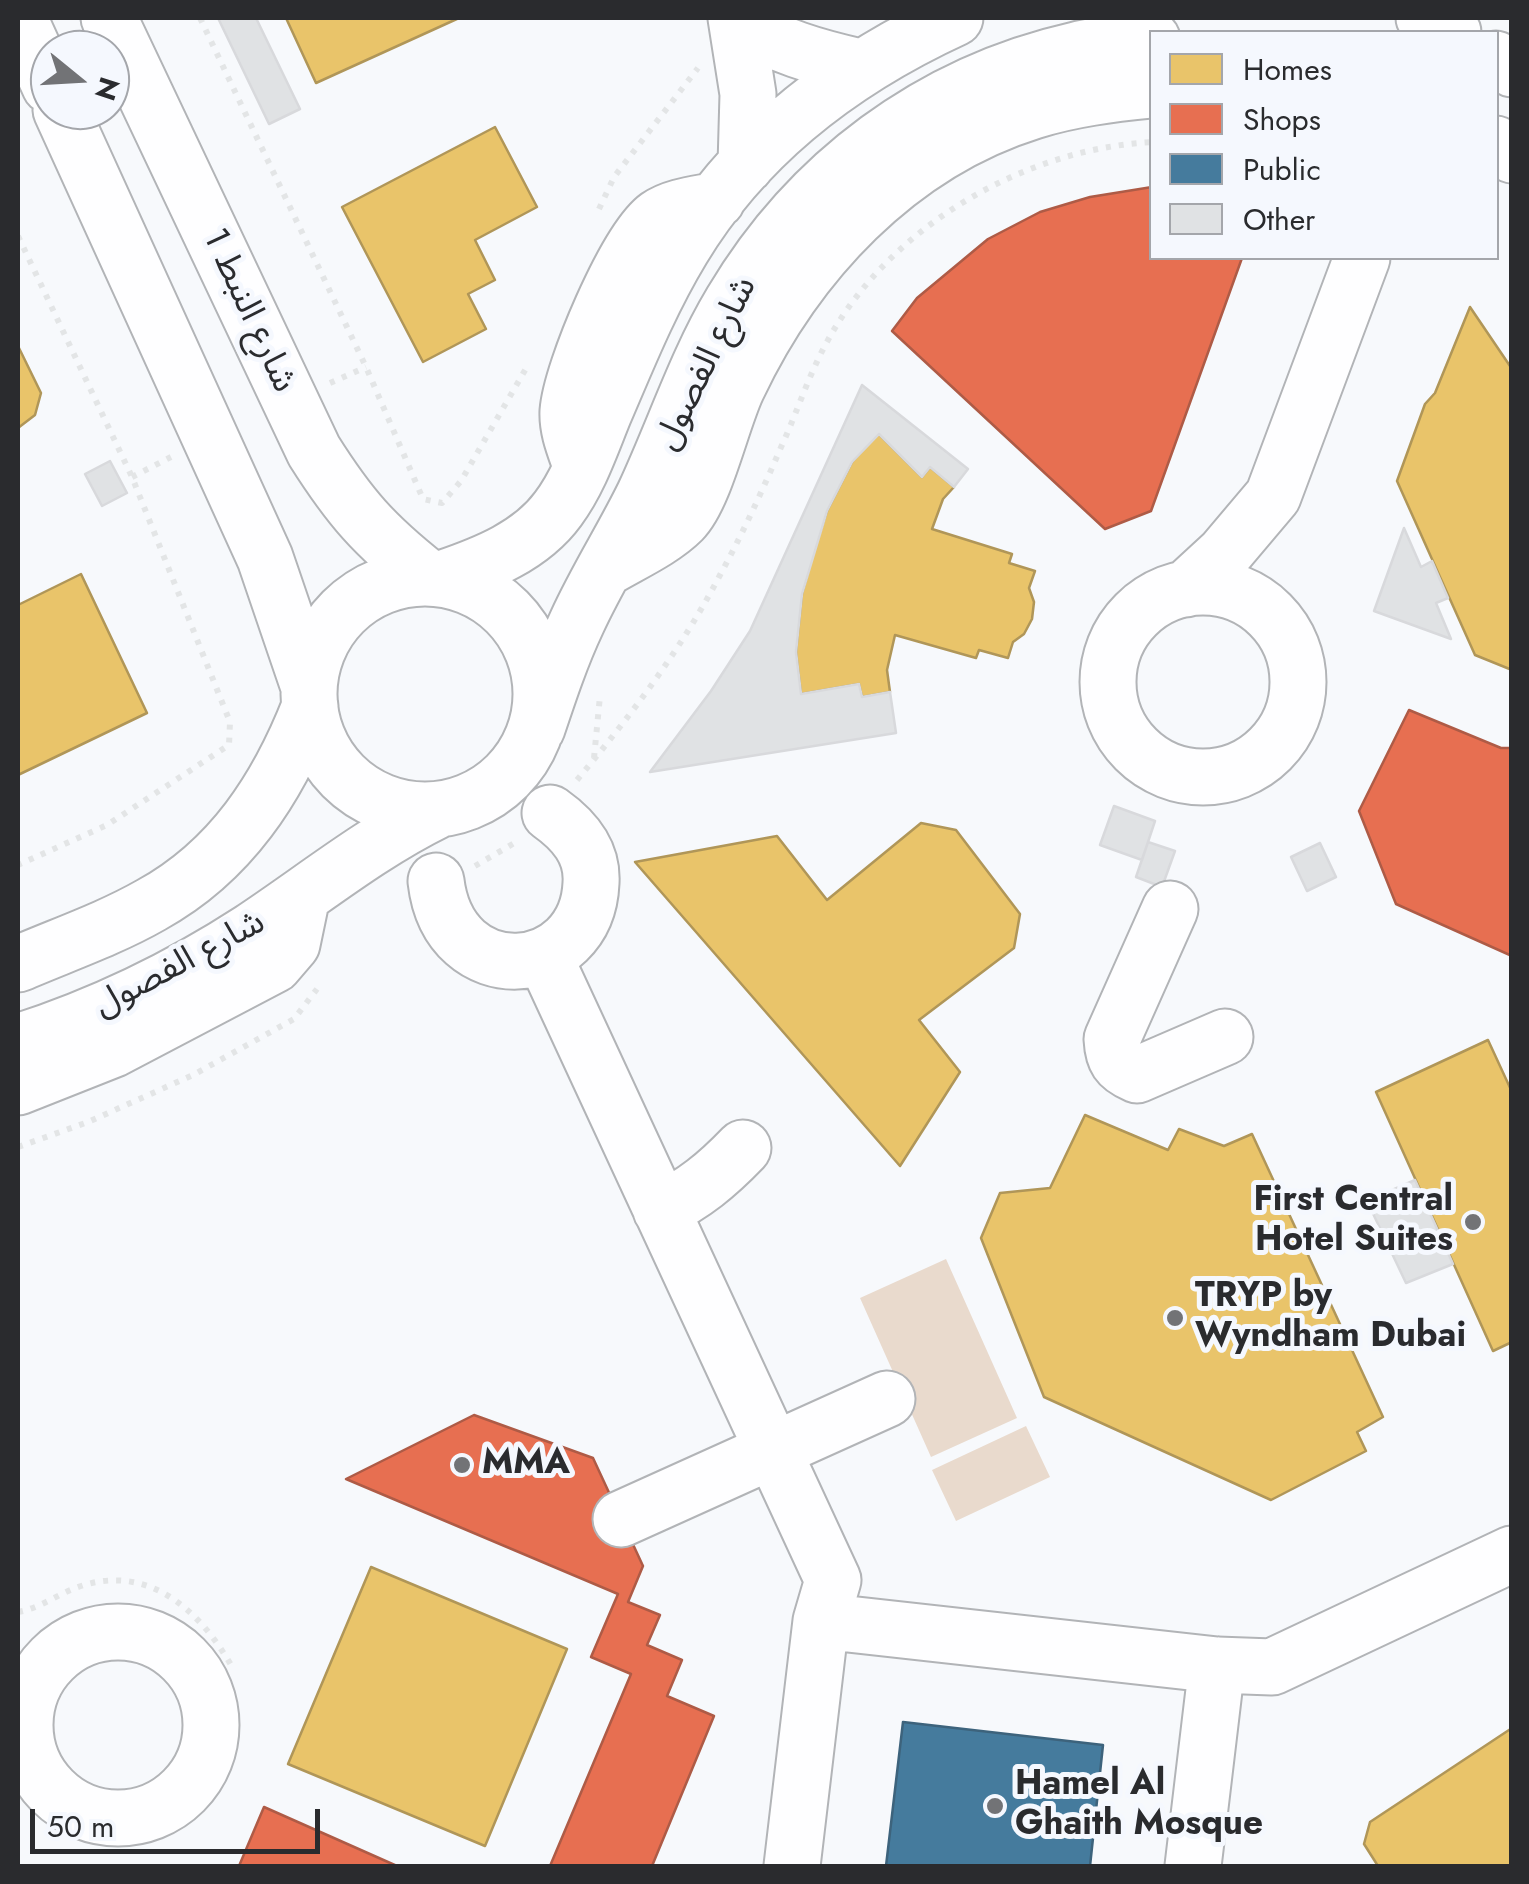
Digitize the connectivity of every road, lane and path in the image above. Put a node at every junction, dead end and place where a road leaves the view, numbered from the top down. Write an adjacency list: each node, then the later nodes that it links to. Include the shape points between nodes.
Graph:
1 (18, 18): 10 (street)
2 (109, 18): 22 (street, شارع النبط 1, via 314,451 370,528)
3 (200, 18): 17 (path, via 423,499 442,503 461,481)
4 (955, 18): 9 (street, شارع الفصول)
5 (1424, 18): 7 (street)
6 (738, 20): 9 (street, via 796,51); 13 (street, via 748,94); 14 (path, via 614,177)
7 (1449, 30)
8 (1149, 39): 21 (street, شارع الفصول, via 1003,71 932,104 867,146 809,198 730,304)
9 (891, 42): 13 (street, شارع الفصول, via 801,112)
10 (30, 44)
11 (1149, 90): 21 (street, via 1092,96 972,136 867,206 795,290 764,338 737,387 687,514)
12 (70, 130): 26 (street, via 259,543)
13 (731, 183): 22 (street, شارع الفصول, via 656,295 558,510 486,564)
14 (599, 210)
15 (18, 236): 31 (path, via 132,477 230,722 229,745 107,824)
16 (1361, 260): 18 (street)
17 (531, 360)
18 (1272, 496): 23 (street); 24 (street)
19 (743, 529): 20 (path)
20 (731, 534)
21 (603, 570): 27 (street, شارع الفصول)
22 (435, 578): 26 (street, via 392,582 334,622 317,652); 27 (street, via 471,586 516,621 540,672)
23 (1186, 588): 24 (street, via 1228,590); 24 (street, via 1132,619 1110,662 1112,710 1130,743 1156,766 1198,778 1238,770 1278,739 1298,684)
24 (1278, 624)
25 (600, 689): 28 (path)
26 (310, 696): 29 (street, via 316,735 352,785 392,805); 36 (street, شارع الفصول, via 292,754 266,799 194,876 152,905)
27 (536, 728): 29 (street, via 522,759 499,784 470,802)
28 (594, 760)
29 (436, 810): 33 (street, شارع الفصول, via 367,848)
30 (550, 813): 35 (street, via 584,848 592,884 582,922)
31 (18, 866)
32 (436, 882): 35 (street, via 450,930 470,948 494,960)
33 (302, 896): 38 (street, شارع الفصول, via 195,965); 39 (street, via 292,944 274,965 114,1049)
34 (1170, 909): 37 (street, via 1112,1038 1112,1055 1137,1075)
35 (544, 956): 41 (street)
36 (18, 964)
37 (1225, 1037)
38 (18, 1042)
39 (18, 1086)
40 (743, 1148): 41 (street, via 715,1178)
41 (661, 1210): 43 (street)
42 (887, 1399): 43 (street)
43 (773, 1450): 44 (street); 47 (street, via 834,1580)
44 (621, 1518)
45 (1512, 1554): 51 (street, via 1272,1667)
46 (18, 1612): 50 (path, via 99,1581 141,1582 186,1608)
47 (821, 1621): 51 (street); 53 (street)
48 (79, 1639): 49 (street); 52 (street, via 37,1677); 52 (street, via 133,1632 183,1656 207,1693 212,1719 200,1771 150,1813 106,1818 84,1812 47,1785)
49 (18, 1642)
50 (231, 1664)
51 (1217, 1665): 54 (street)
52 (21, 1728)
53 (792, 1866)
54 (1194, 1866)

